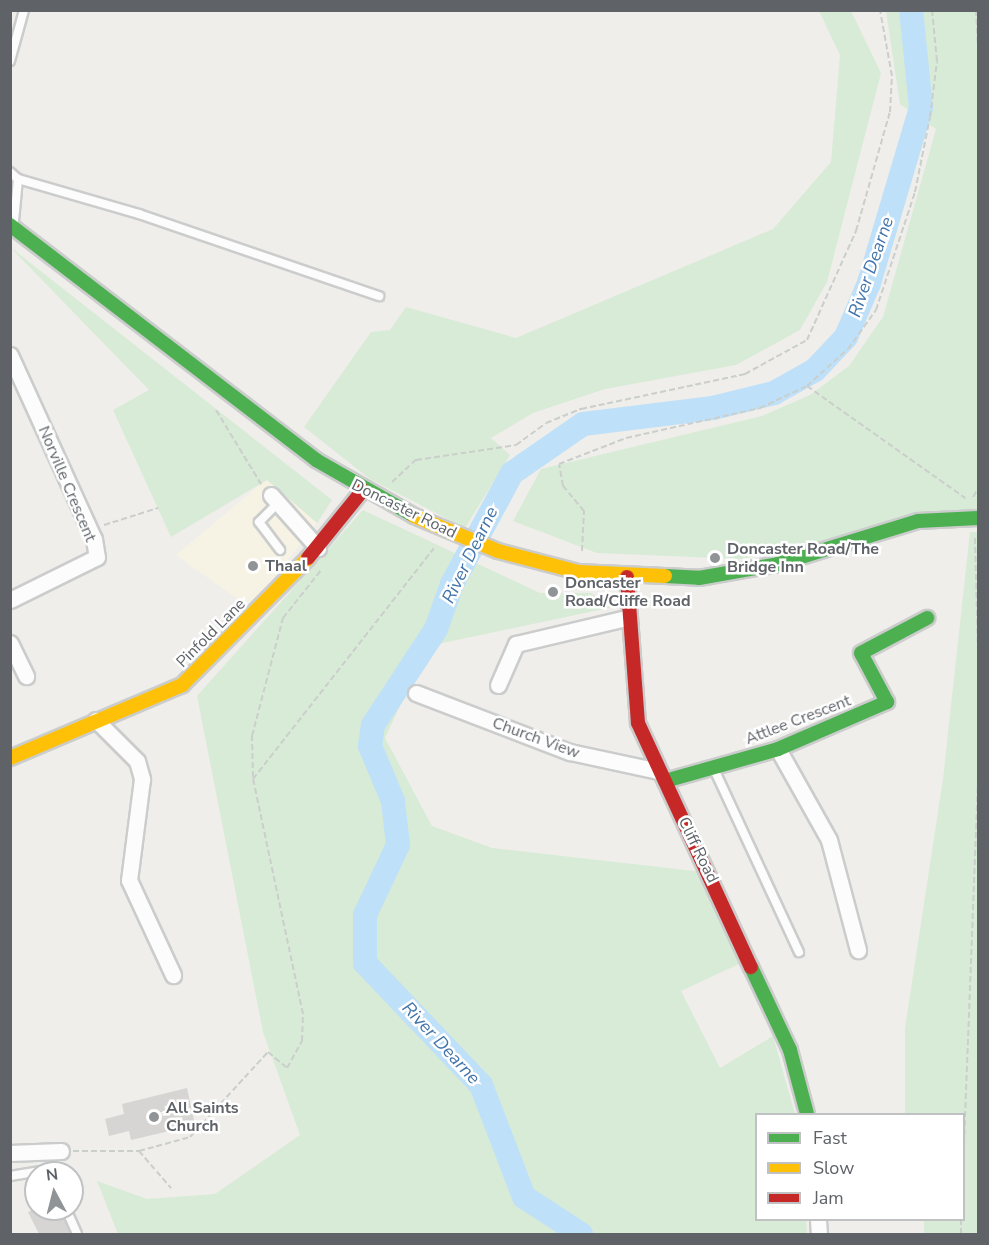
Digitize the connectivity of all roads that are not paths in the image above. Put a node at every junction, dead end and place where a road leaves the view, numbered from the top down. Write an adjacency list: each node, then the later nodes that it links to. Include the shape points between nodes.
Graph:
1 (24, 10): 2 (lane)
2 (10, 61)
3 (10, 172): 4 (lane)
4 (18, 179): 5 (lane); 6 (lane, via 139,214)
5 (12, 226): 8 (main road, Doncaster Road)
6 (379, 296)
7 (10, 356): 14 (street, Norville Crescent, via 90,531 97,557 87,566)
8 (363, 490): 12 (main road, Pinfold Lane); 13 (main road, Doncaster Road, via 454,535 498,551 578,572)
9 (275, 499): 11 (lane, via 259,522); 12 (street)
10 (977, 517): 13 (main road, Doncaster Road, via 918,521 742,573)
11 (280, 550)
12 (314, 552): 21 (main road, Pinfold Lane, via 182,686)
13 (627, 577): 15 (main road, Cliff Road)
14 (10, 600)
15 (626, 618): 19 (street, via 516,644); 25 (main road, Cliff Road, via 638,723)
16 (927, 618): 22 (main road, Attlee Crescent, via 861,653 887,702)
17 (10, 643): 18 (street)
18 (26, 676)
19 (498, 685)
20 (416, 693): 25 (street, Church View, via 570,752)
21 (96, 720): 23 (main road, Pinfold Lane); 28 (street, via 137,761 142,779 129,880)
22 (778, 749): 24 (main road, Attlee Crescent); 26 (street, via 829,840)
23 (10, 758)
24 (713, 767): 25 (main road, Attlee Crescent); 27 (lane)
25 (662, 776): 29 (main road, Cliff Road, via 790,1050)
26 (858, 950)
27 (800, 952)
28 (173, 975)
29 (807, 1113)
30 (55, 1152): 31 (street); 32 (lane)
31 (10, 1153)
32 (54, 1161)

